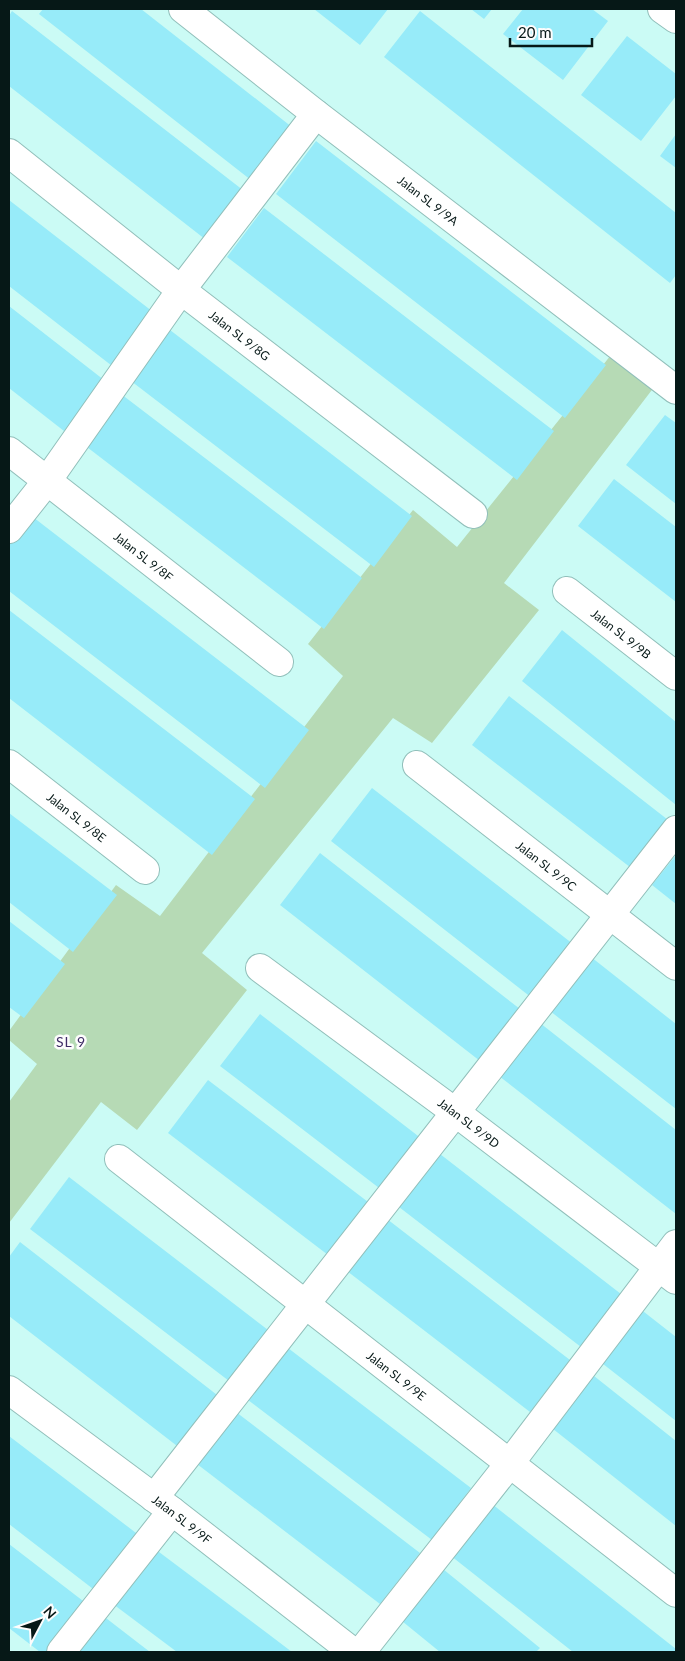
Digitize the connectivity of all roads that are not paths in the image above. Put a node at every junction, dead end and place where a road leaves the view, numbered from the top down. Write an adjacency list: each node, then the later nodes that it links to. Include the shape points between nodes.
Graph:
1 (183, 9): 4 (street, Jalan SL 9/9A)
2 (662, 9): 3 (street)
3 (676, 20)
4 (316, 114): 6 (street); 7 (street, Jalan SL 9/9A)
5 (9, 153): 6 (street, Jalan SL 9/8G)
6 (181, 290): 9 (street); 10 (street, Jalan SL 9/8G)
7 (676, 390)
8 (9, 451): 9 (street, Jalan SL 9/8F)
9 (47, 481): 11 (street); 13 (street, Jalan SL 9/8F)
10 (473, 514)
11 (9, 529)
12 (567, 591): 14 (street, Jalan SL 9/9B)
13 (279, 662)
14 (676, 676)
15 (9, 764): 18 (street, Jalan SL 9/8E)
16 (417, 765): 19 (street, Jalan SL 9/9C)
17 (676, 830): 19 (street)
18 (144, 870)
19 (610, 915): 20 (street, Jalan SL 9/9C); 22 (street)
20 (676, 966)
21 (260, 968): 22 (street, Jalan SL 9/9D)
22 (455, 1112): 25 (street, Jalan SL 9/9D); 26 (street)
23 (119, 1159): 26 (street, Jalan SL 9/9E)
24 (676, 1244): 25 (street)
25 (668, 1273): 28 (street)
26 (306, 1304): 28 (street, Jalan SL 9/9E); 29 (street)
27 (9, 1390): 29 (street, Jalan SL 9/9F)
28 (510, 1463): 30 (street, Jalan SL 9/9E); 33 (street)
29 (163, 1504): 31 (street); 32 (street, Jalan SL 9/9F)
30 (676, 1593)
31 (61, 1652)
32 (353, 1652)
33 (361, 1652)

